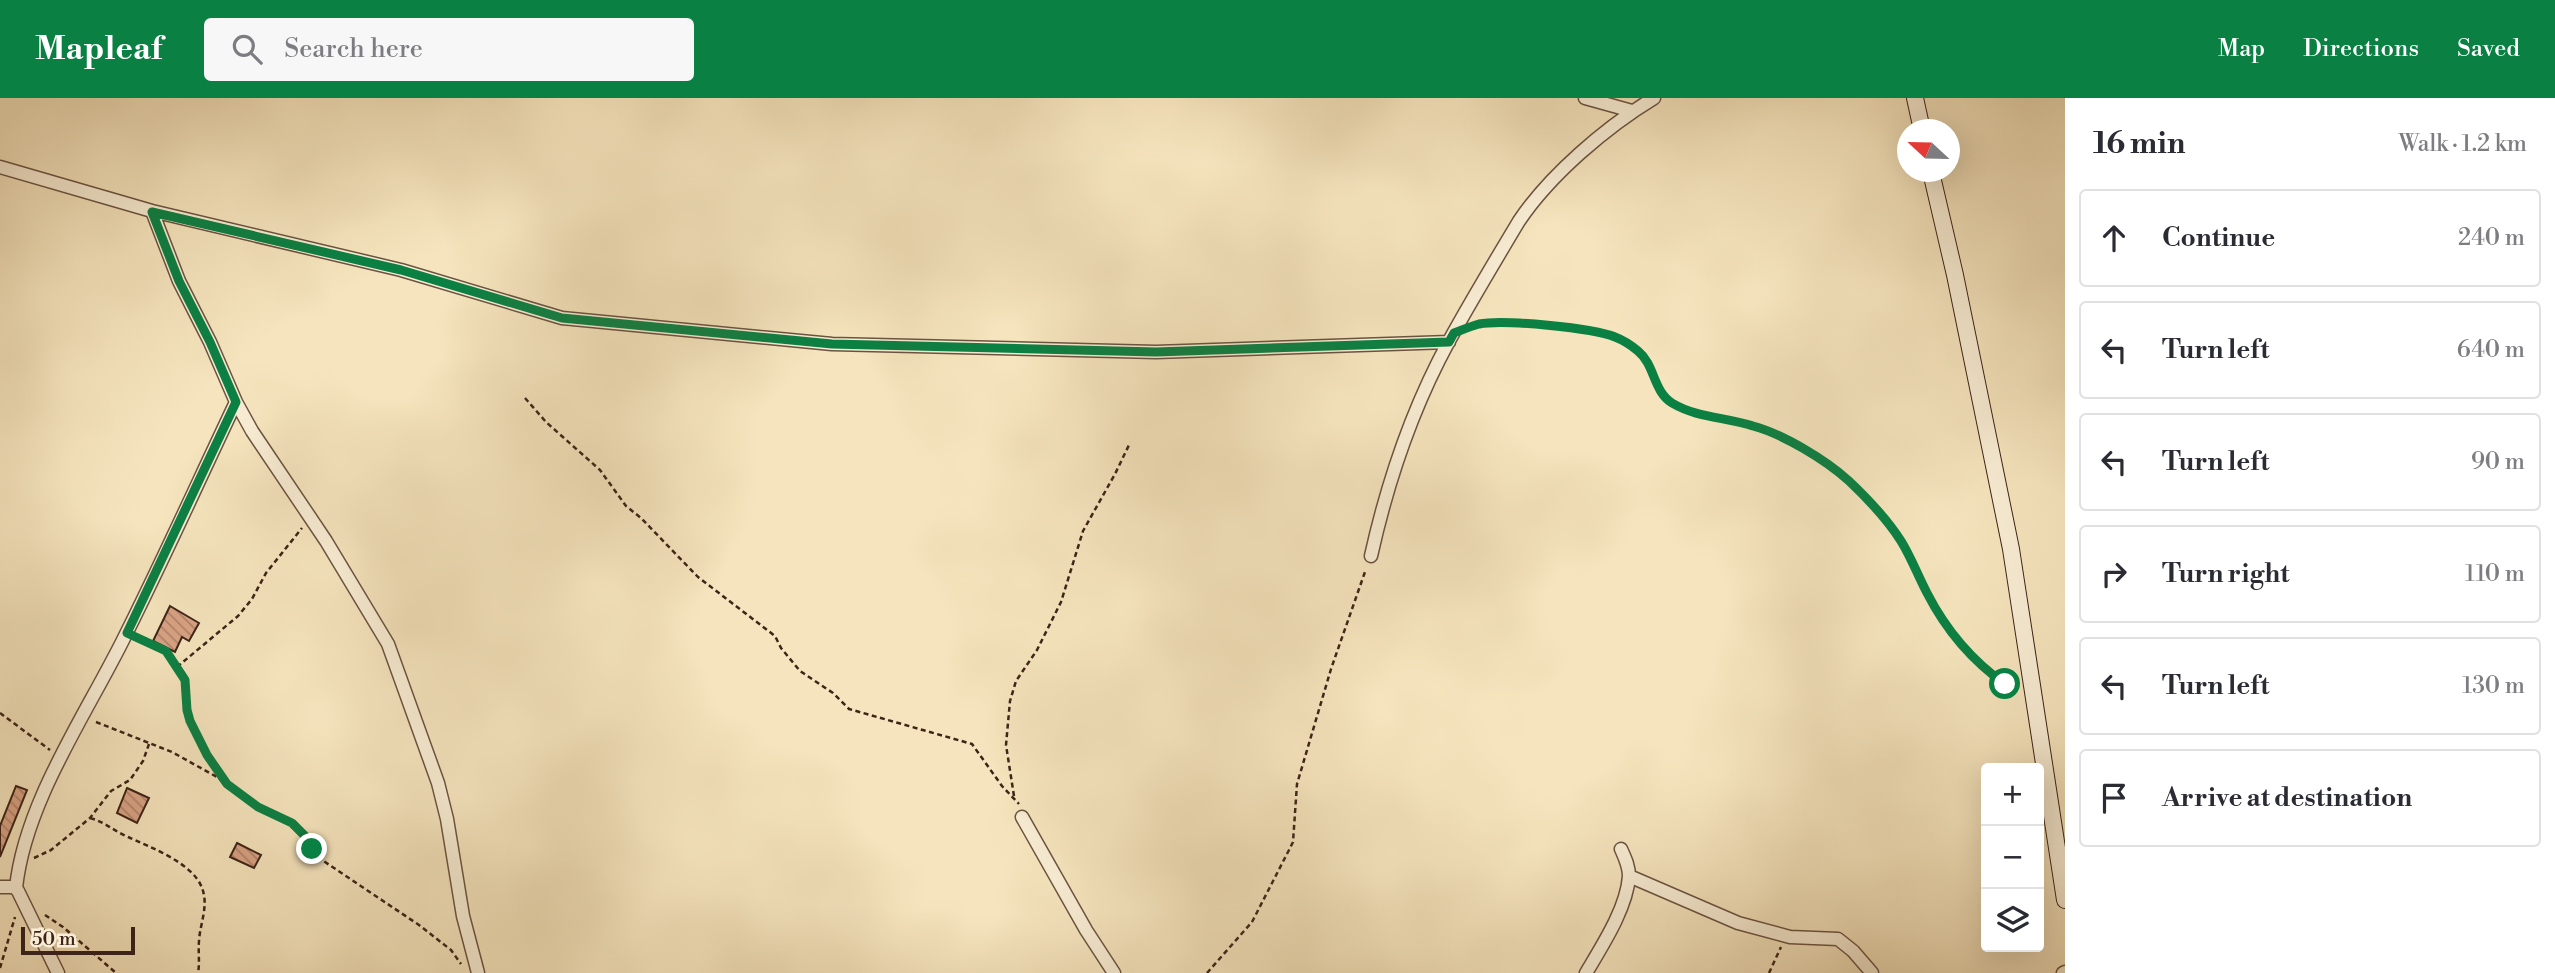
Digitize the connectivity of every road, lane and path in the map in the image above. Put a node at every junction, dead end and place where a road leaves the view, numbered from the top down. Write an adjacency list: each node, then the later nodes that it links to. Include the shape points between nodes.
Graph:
1 (1585, 98): 4 (street)
2 (1654, 98): 4 (street)
3 (1915, 98): 5 (street)
4 (1632, 111): 9 (street, via 1530,204)
5 (1920, 119)
6 (0, 167): 8 (street)
7 (1933, 182): 17 (street, via 1998,479)
8 (152, 212): 9 (street, via 401,270 562,318 859,345 1156,352); 11 (street)
9 (1451, 337): 14 (street, via 1425,390 1383,501); 17 (path, via 1480,324 1521,323 1617,338 1639,351 1651,365 1670,402 1705,416 1769,431 1819,458 1862,494 1893,530 1959,644 1995,677)
10 (524, 398): 23 (path, via 600,470 626,506 698,577 775,636 800,671 856,712 972,744)
11 (236, 402): 13 (street); 15 (street)
12 (1129, 445): 23 (path, via 1083,531 1061,602 1016,681 1006,745)
13 (309, 518): 16 (path, via 237,615); 38 (street, via 376,622 404,684 438,783)
14 (1371, 556): 40 (path, via 1297,784 1293,842 1252,922)
15 (127, 633): 16 (path, via 166,651); 19 (street)
16 (177, 667): 22 (path, via 185,680 190,721)
17 (2034, 701): 31 (street)
18 (0, 713): 21 (path)
19 (82, 718): 20 (path); 21 (street)
20 (149, 744): 22 (path); 25 (path, via 130,780 111,790)
21 (61, 758): 27 (street)
22 (227, 784): 37 (path, via 258,807 292,823 322,860 438,939)
23 (1014, 796): 24 (path)
24 (1022, 817): 39 (street)
25 (90, 818): 27 (path); 36 (path, via 160,850 202,886 206,905)
26 (1621, 849): 28 (street)
27 (18, 870): 30 (street)
28 (1629, 876): 32 (street, via 1738,923); 41 (street, via 1618,911)
29 (0, 887): 30 (street)
30 (20, 895): 33 (path); 34 (street); 35 (path)
31 (2065, 900)
32 (1786, 936): 42 (path); 43 (street, via 1838,939)
33 (0, 968)
34 (58, 973)
35 (116, 973)
36 (198, 973)
37 (467, 973)
38 (478, 973)
39 (1114, 973)
40 (1207, 973)
41 (1586, 973)
42 (1769, 973)
43 (1872, 973)

